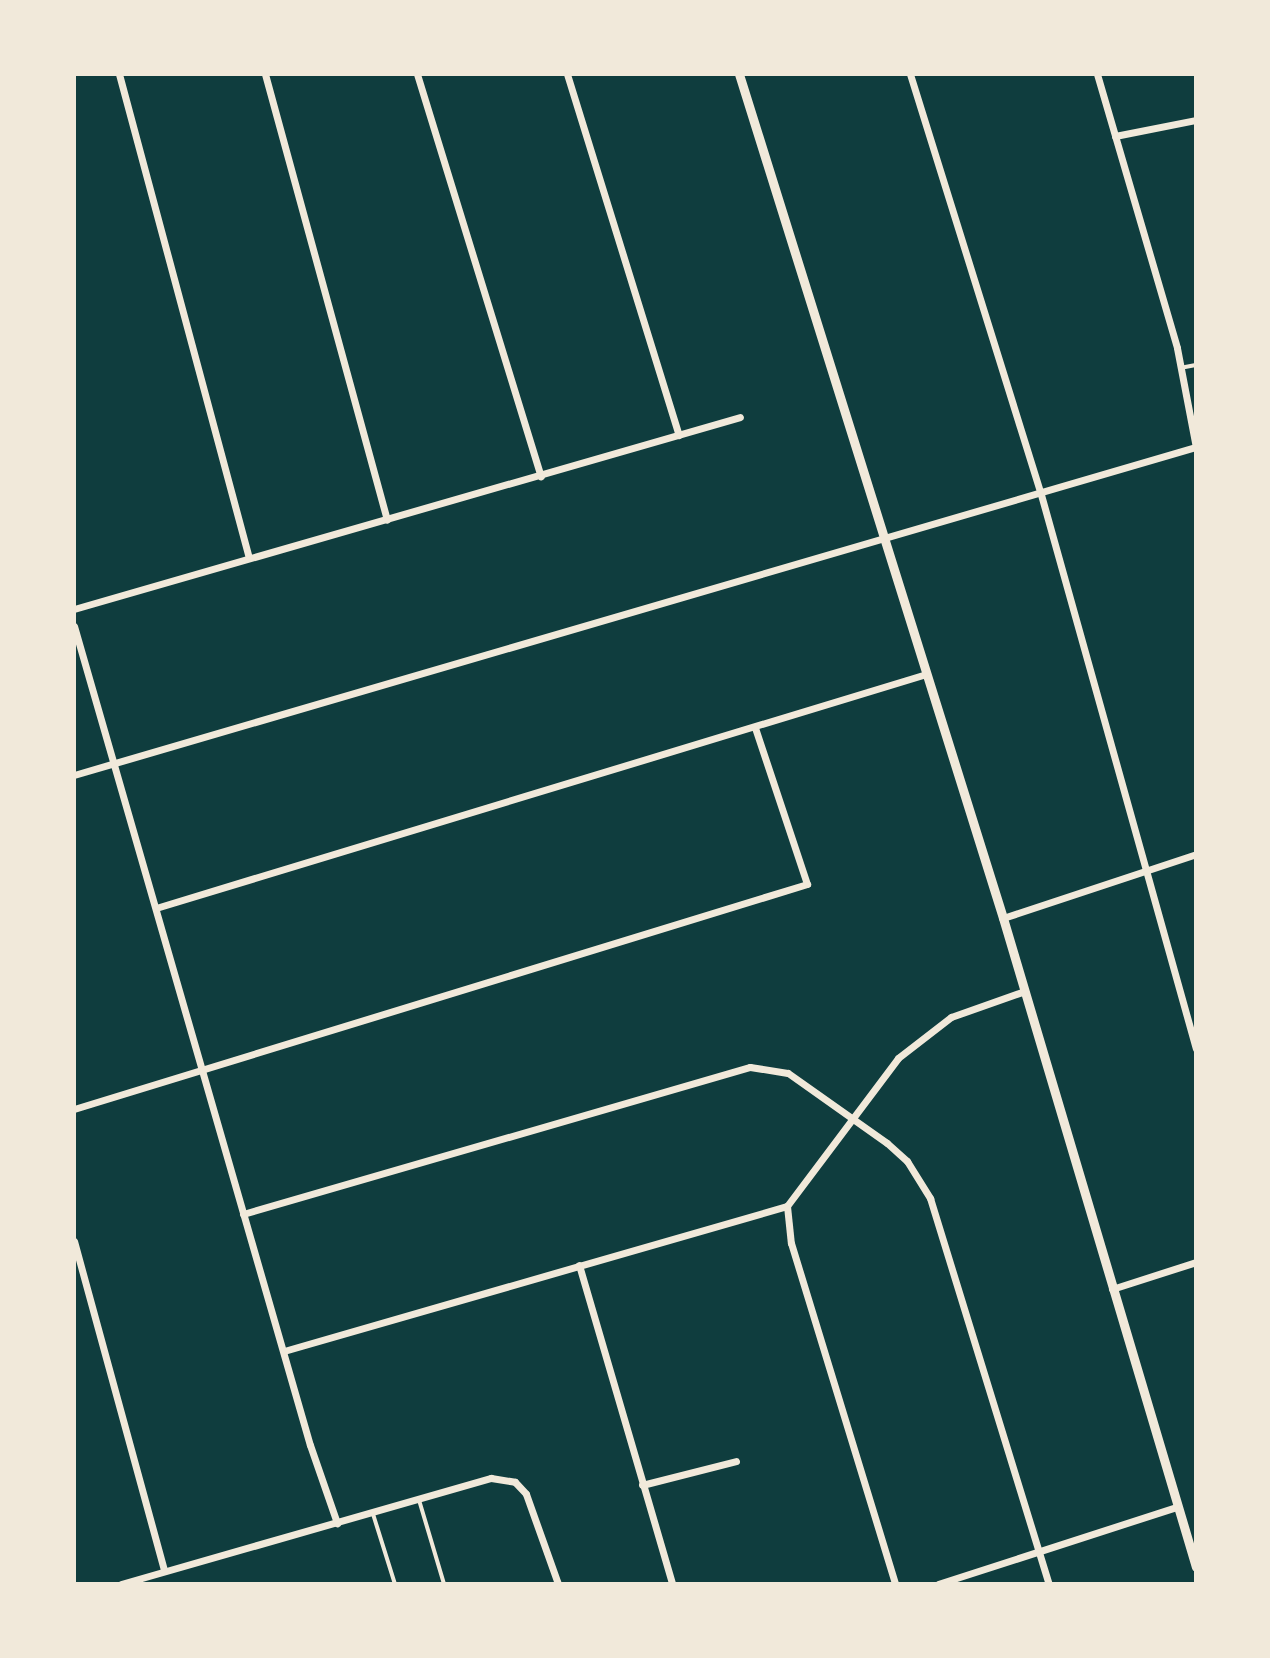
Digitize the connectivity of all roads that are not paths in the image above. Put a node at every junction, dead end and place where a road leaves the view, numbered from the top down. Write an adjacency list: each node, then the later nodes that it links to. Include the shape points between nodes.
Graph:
1 (119, 74): 19 (street)
2 (265, 74): 17 (street)
3 (417, 74): 15 (street)
4 (567, 74): 13 (street)
5 (739, 74): 18 (street)
6 (910, 74): 16 (street)
7 (1097, 74): 9 (street)
8 (1196, 120): 9 (street)
9 (1115, 136): 11 (street)
10 (1196, 365): 11 (lane)
11 (1180, 368): 14 (street)
12 (740, 417): 13 (street)
13 (679, 435): 15 (street)
14 (1196, 448): 16 (street)
15 (541, 476): 17 (street)
16 (1040, 491): 18 (street); 27 (street)
17 (387, 520): 19 (street)
18 (883, 539): 22 (street); 24 (street)
19 (249, 558): 20 (street)
20 (74, 609)
21 (74, 626): 24 (street)
22 (926, 674): 23 (street); 29 (street)
23 (755, 728): 28 (street); 32 (street, via 807,884)
24 (115, 766): 25 (street); 28 (street)
25 (74, 775)
26 (1196, 854): 27 (street)
27 (1142, 870): 29 (street); 31 (street)
28 (156, 908): 32 (street)
29 (1003, 918): 30 (street)
30 (1022, 992): 34 (street, via 951,1017 925,1034 898,1058); 40 (street)
31 (1196, 1049)
32 (203, 1068): 33 (street); 36 (street)
33 (74, 1109)
34 (852, 1119): 35 (street); 36 (street, via 788,1073 750,1067); 48 (street, via 907,1161 930,1198)
35 (787, 1206): 39 (street); 56 (street, via 791,1243)
36 (243, 1214): 41 (street)
37 (74, 1241): 50 (street)
38 (1196, 1262): 40 (street)
39 (579, 1265): 41 (street); 43 (street)
40 (1112, 1289): 45 (street)
41 (284, 1351): 47 (street)
42 (736, 1461): 43 (street)
43 (642, 1485): 55 (street)
44 (419, 1500): 46 (street); 53 (lane); 54 (street, via 491,1478 515,1482 535,1510)
45 (1177, 1507): 48 (street); 49 (street)
46 (373, 1513): 47 (street); 52 (lane)
47 (337, 1523): 50 (street)
48 (1040, 1553): 57 (street); 58 (street)
49 (1196, 1567)
50 (164, 1570): 51 (street)
51 (121, 1584)
52 (395, 1584)
53 (444, 1584)
54 (558, 1584)
55 (672, 1584)
56 (895, 1584)
57 (938, 1584)
58 (1049, 1584)

